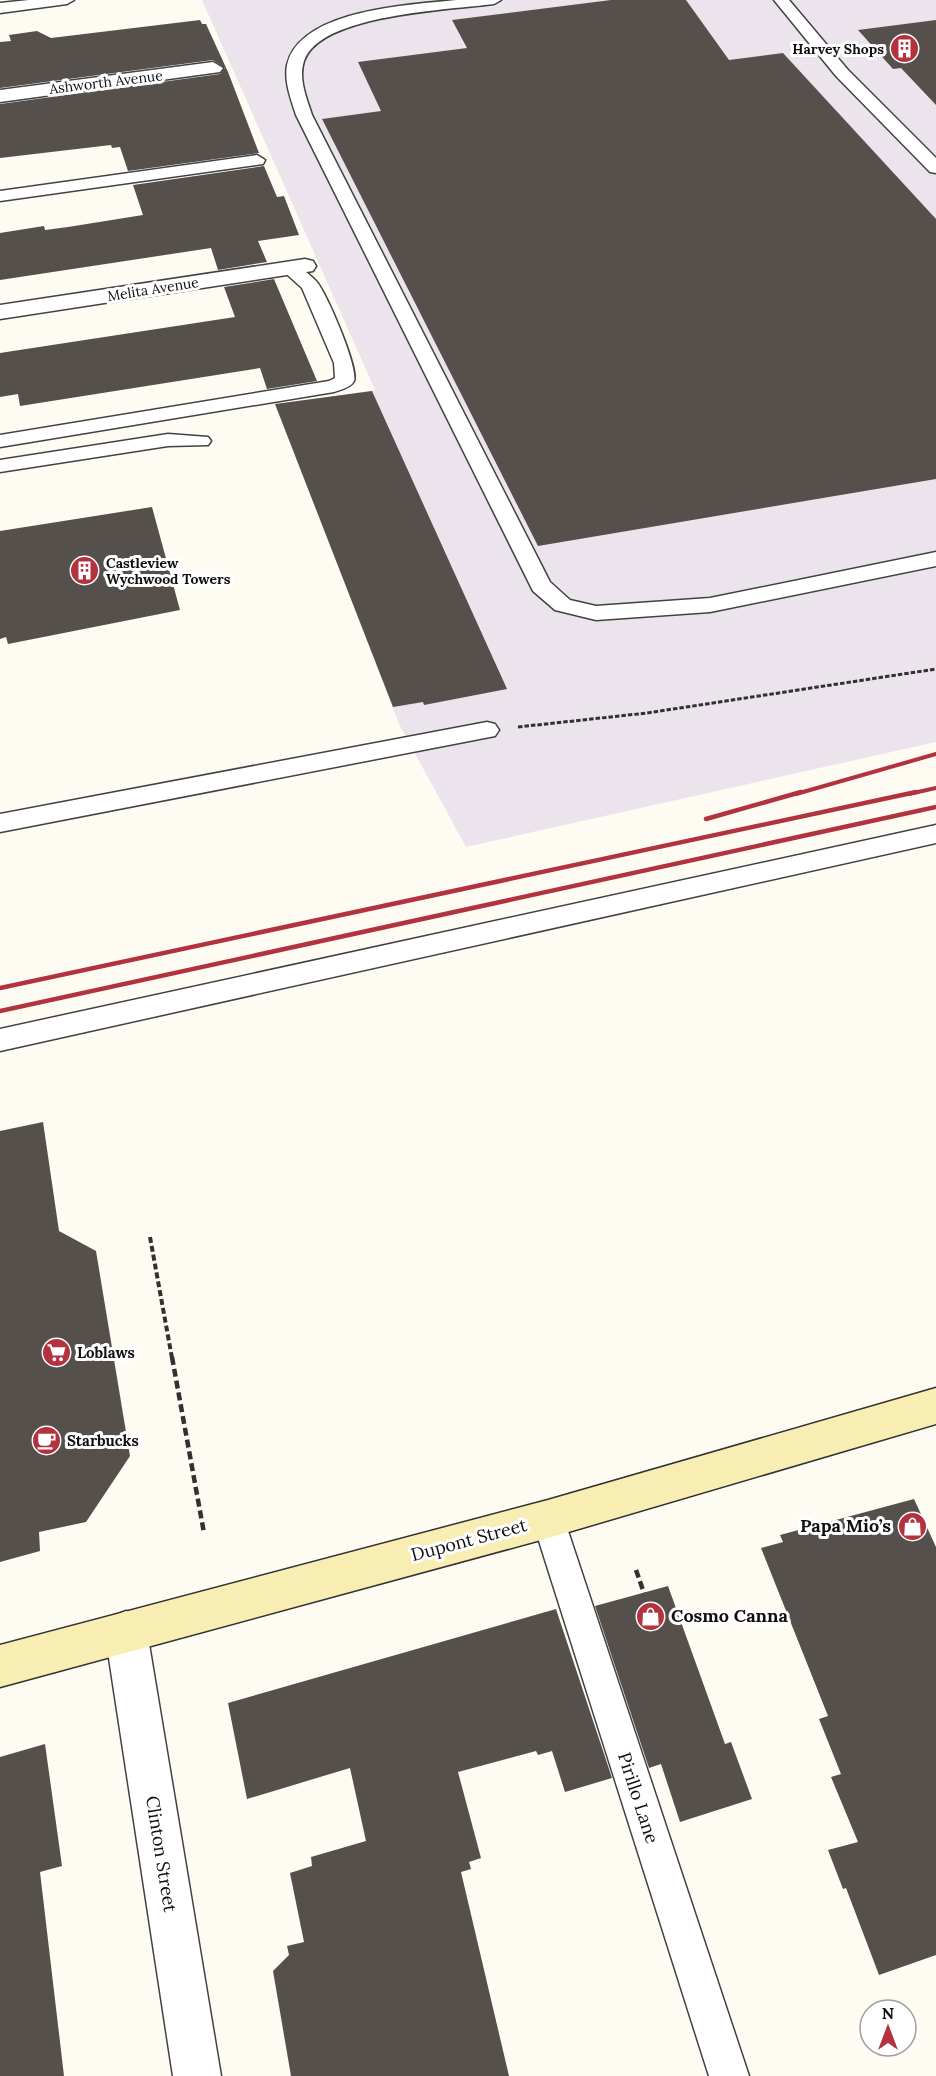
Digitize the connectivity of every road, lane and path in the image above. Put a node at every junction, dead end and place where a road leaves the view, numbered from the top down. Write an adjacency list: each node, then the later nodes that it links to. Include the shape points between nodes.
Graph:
1 (67, 0): 4 (lane)
2 (494, 0): 15 (lane, via 349,22 320,33 305,46 295,66 297,91 304,115 541,586 563,605 596,614 710,605)
3 (781, 0): 8 (lane, via 842,73)
4 (0, 8)
5 (213, 68): 6 (street, Ashworth Avenue)
6 (0, 96)
7 (257, 160): 9 (lane)
8 (936, 168)
9 (0, 196)
10 (297, 267): 11 (street, Melita Avenue); 12 (lane, via 310,285 344,363 345,380 334,386)
11 (0, 312)
12 (0, 441)
13 (201, 441): 14 (lane, via 168,440)
14 (0, 466)
15 (936, 559)
16 (936, 669): 17 (path, via 647,713)
17 (488, 730): 18 (lane)
18 (0, 823)
19 (936, 834): 20 (lane)
20 (0, 1040)
21 (150, 1237): 24 (path)
22 (936, 1406): 23 (main road, Dupont Street)
23 (548, 1519): 27 (main road, Dupont Street); 30 (lane, Pirillo Lane)
24 (204, 1533)
25 (636, 1570): 26 (path)
26 (644, 1593)
27 (126, 1632): 28 (main road, Dupont Street); 29 (street, Clinton Street)
28 (0, 1666)
29 (197, 2076)
30 (729, 2076)

